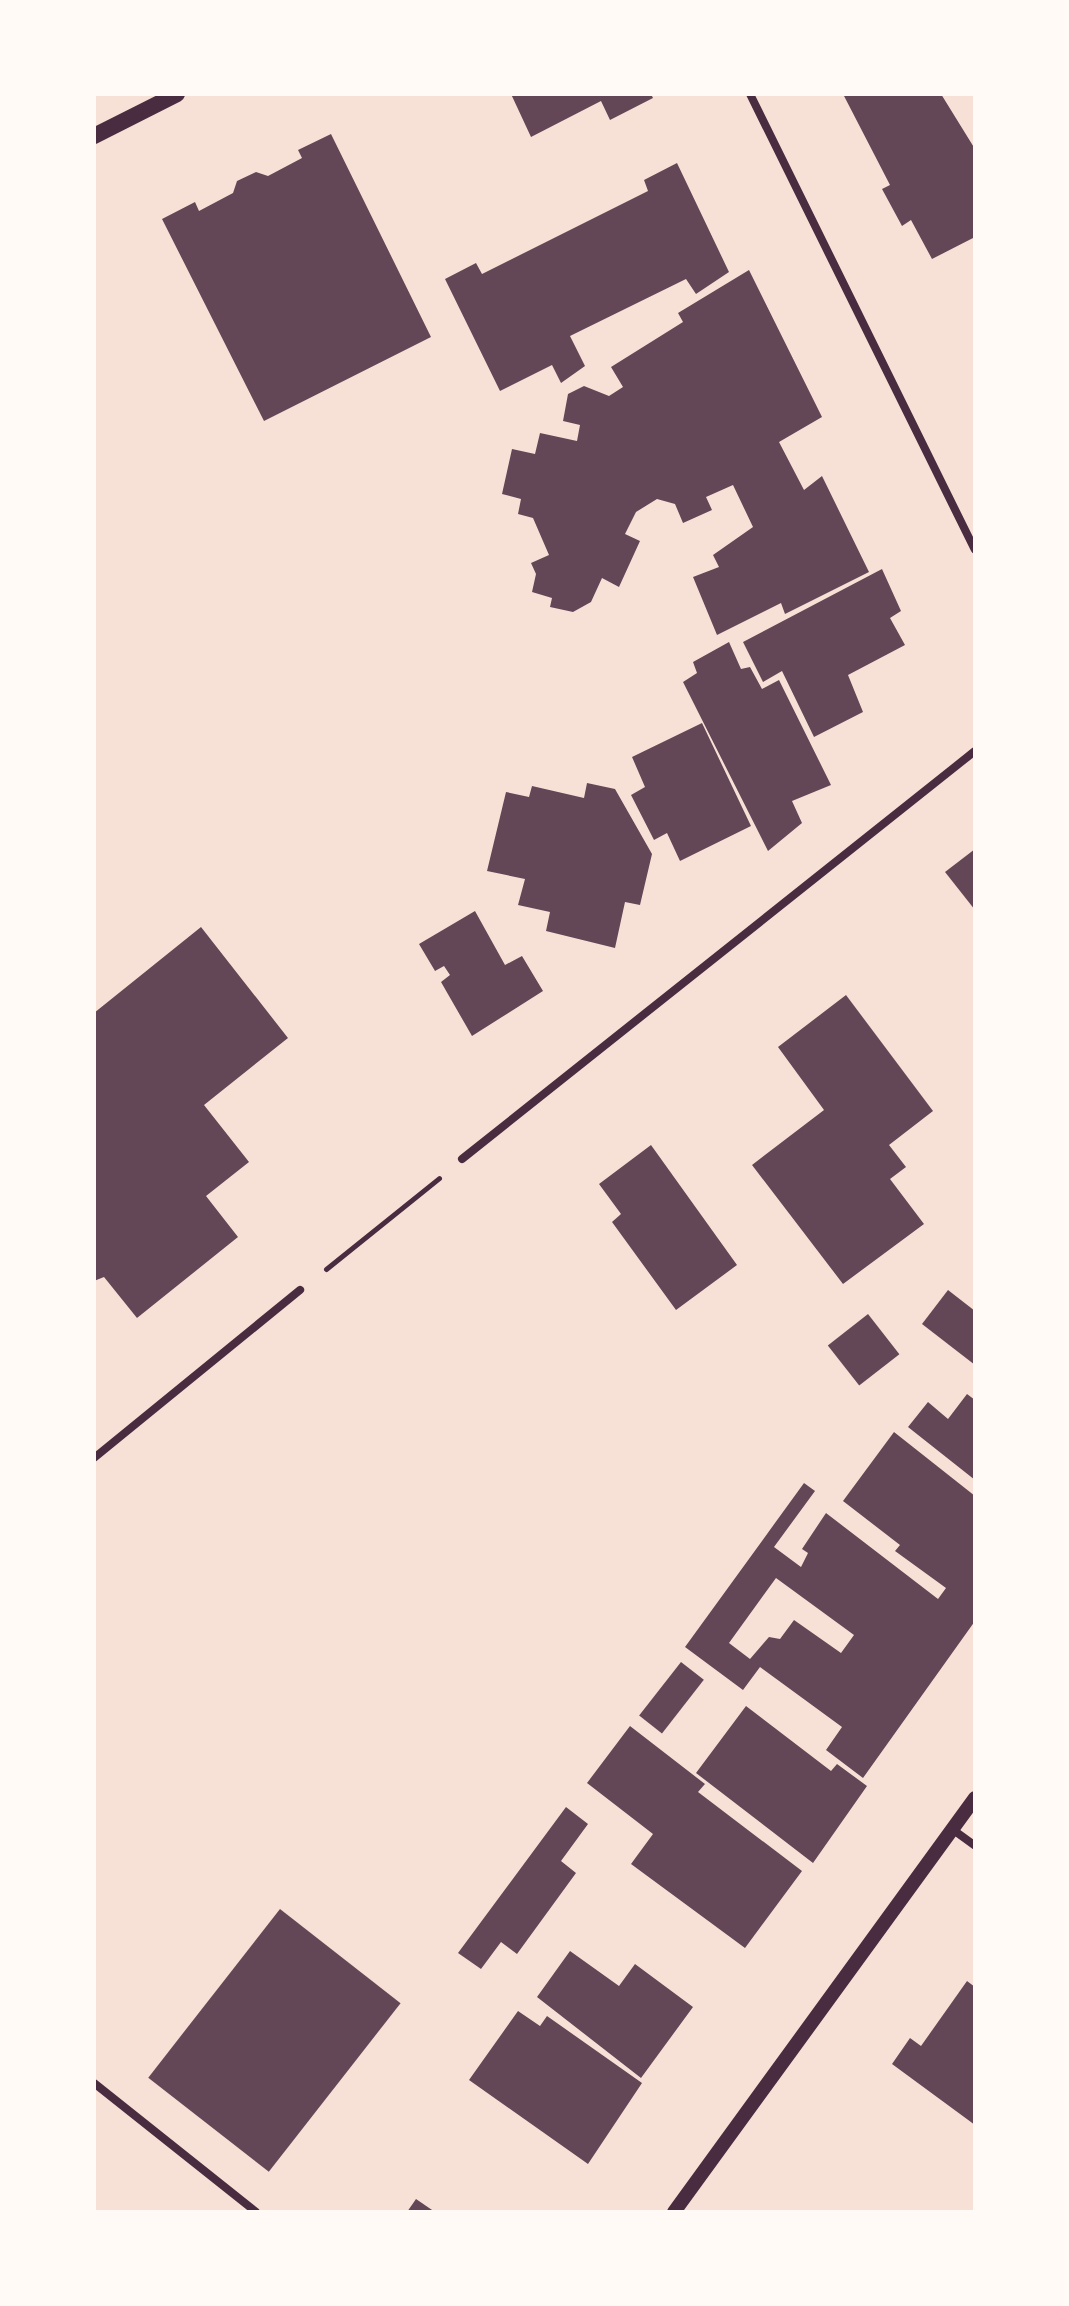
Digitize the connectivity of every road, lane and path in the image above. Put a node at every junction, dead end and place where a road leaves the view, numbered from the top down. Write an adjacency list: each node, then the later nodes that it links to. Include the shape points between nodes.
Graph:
1 (177, 94): 3 (main road)
2 (750, 94): 4 (street)
3 (94, 136)
4 (975, 550)
5 (975, 751): 6 (street)
6 (462, 1159): 7 (path)
7 (300, 1290): 8 (street)
8 (94, 1458)
9 (975, 1798): 10 (street)
10 (952, 1829): 11 (street); 14 (street)
11 (975, 1846)
12 (94, 2083): 13 (street)
13 (256, 2212)
14 (674, 2212)

